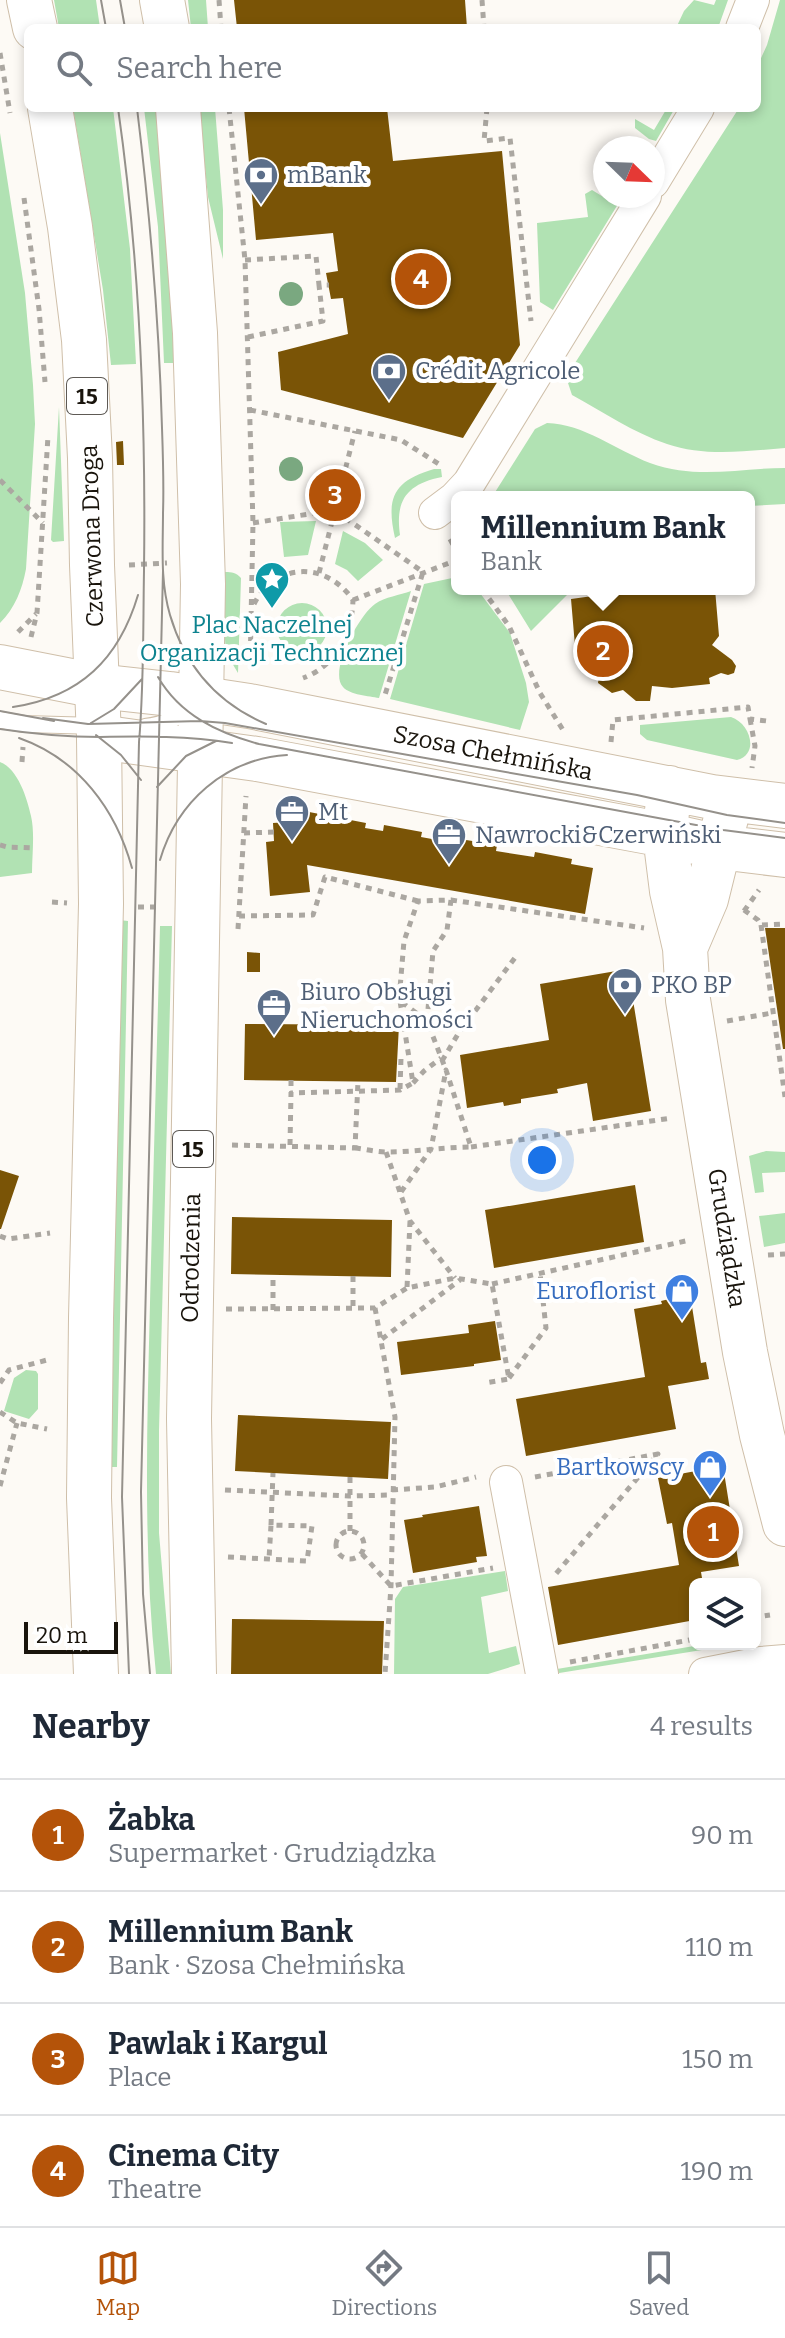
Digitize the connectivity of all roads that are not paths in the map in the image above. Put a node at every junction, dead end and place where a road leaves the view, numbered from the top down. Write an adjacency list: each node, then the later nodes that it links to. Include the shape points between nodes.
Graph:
1 (29, 0): 4 (main road)
2 (162, 0): 5 (main road)
3 (753, 0): 6 (street)
4 (34, 24)
5 (166, 24)
6 (744, 24)
7 (30, 112): 17 (main road, Czerwona Droga / 15, via 70,227 84,340)
8 (178, 112): 16 (main road, 15, via 197,372)
9 (696, 112): 10 (street)
10 (665, 162)
11 (638, 208): 12 (street)
12 (462, 491)
13 (451, 501): 14 (street)
14 (435, 513)
15 (14, 657): 17 (main road)
16 (201, 698): 17 (main road, Szosa Chełmińska); 19 (lane); 20 (main road, Odrodzenia / 15); 21 (main road, Szosa Chełmińska)
17 (98, 716): 18 (lane, via 24,724); 19 (lane); 20 (main road, Szosa Chełmińska); 32 (main road, 15, via 101,904 89,1482)
18 (0, 720)
19 (159, 726): 20 (lane, Szosa Chełmińska)
20 (200, 752): 24 (main road, Szosa Chełmińska); 33 (main road, Odrodzenia / 15, via 189,1419)
21 (669, 788): 22 (main road, Szosa Chełmińska); 24 (main road, Grudziądzka)
22 (740, 788): 23 (main road, Szosa Chełmińska); 25 (main road, Grudziądzka)
23 (785, 806)
24 (665, 835): 25 (main road, Szosa Chełmińska); 27 (main road, Grudziądzka)
25 (719, 847): 26 (main road, Szosa Chełmińska); 27 (main road, Grudziądzka, via 706,899)
26 (785, 855)
27 (685, 948): 29 (main road, Grudziądzka, via 688,1000 745,1352)
28 (498, 1478): 31 (street)
29 (785, 1524)
30 (785, 1661): 34 (street)
31 (542, 1670)
32 (96, 1674)
33 (194, 1674)
34 (705, 1674)

